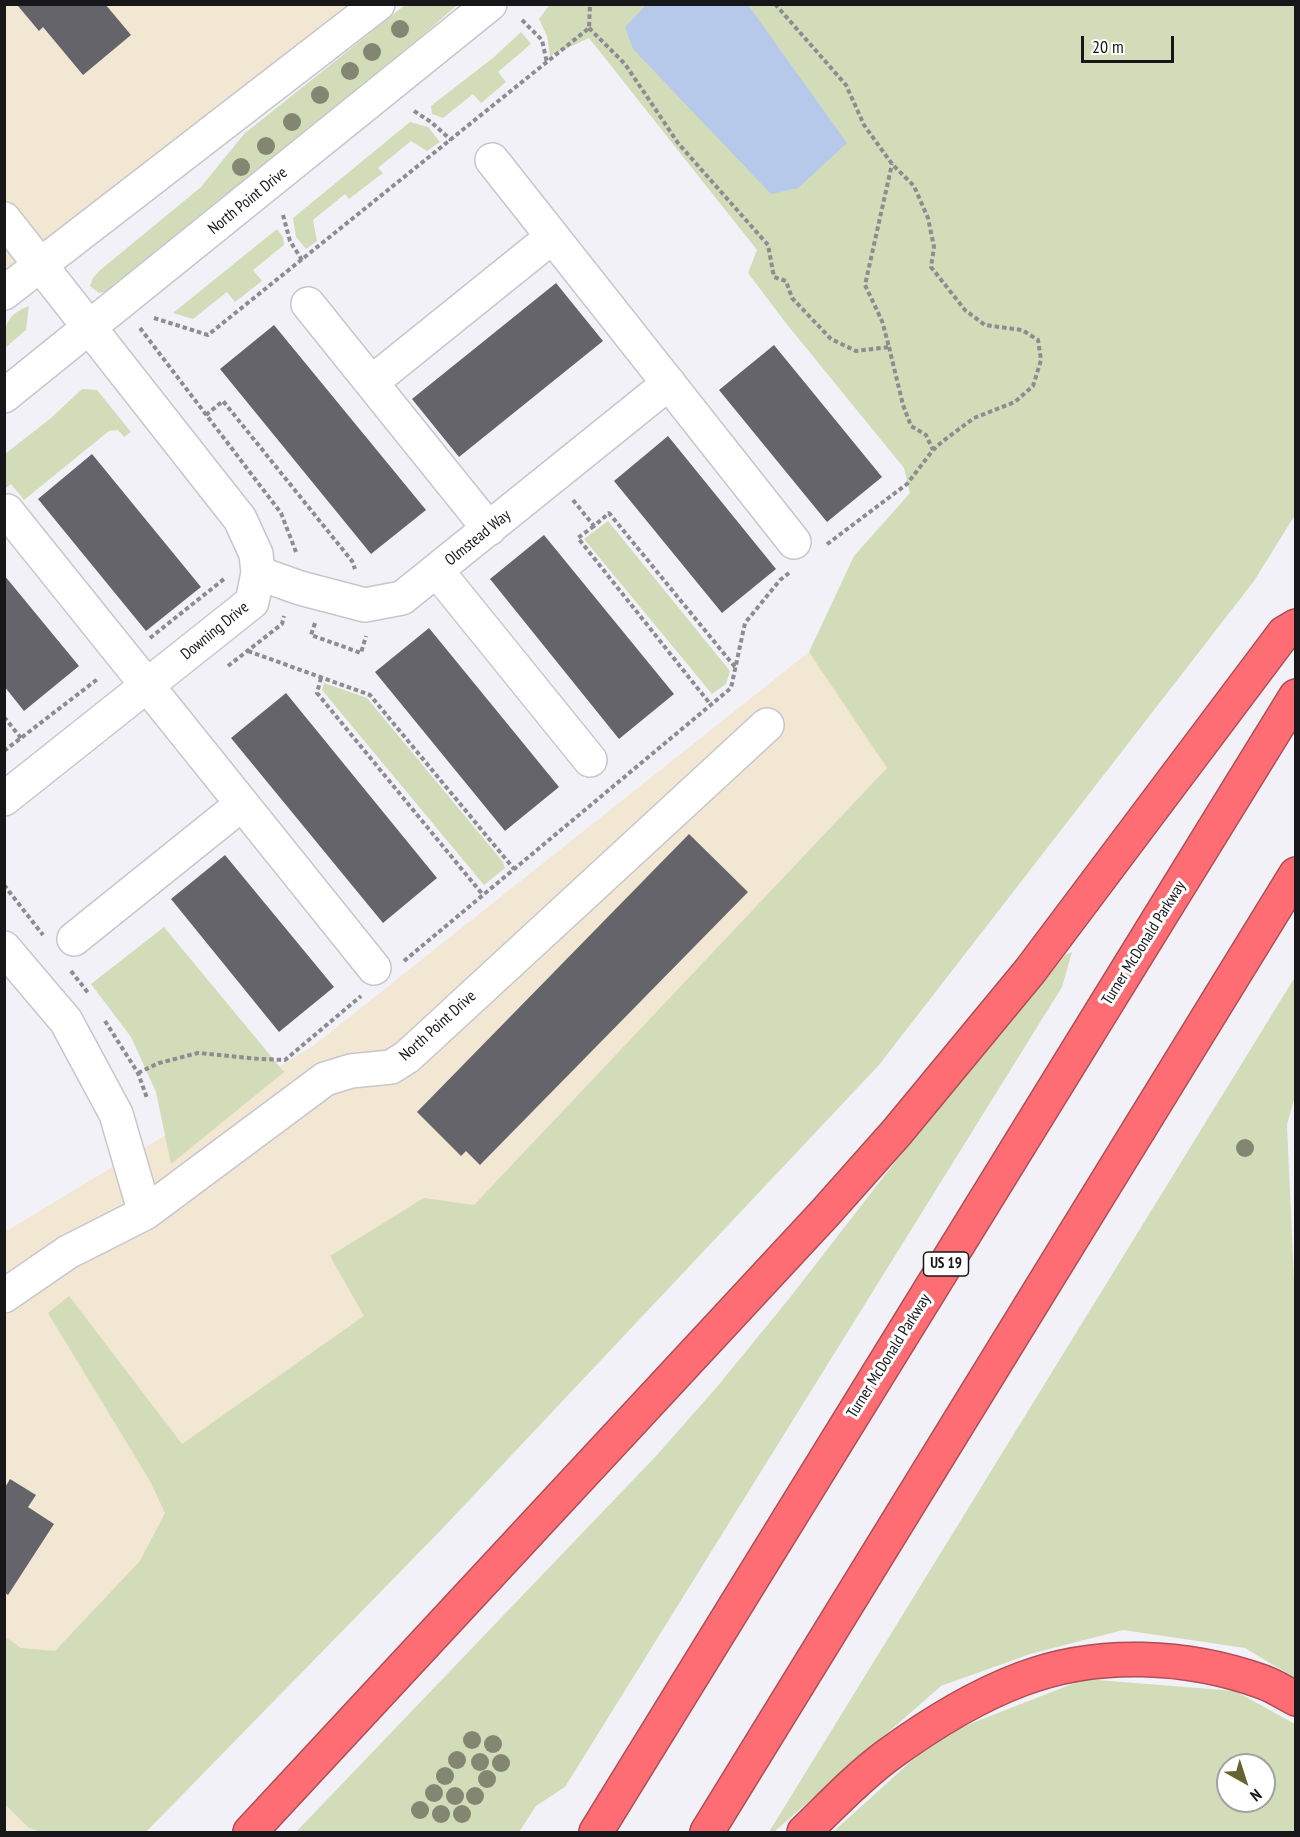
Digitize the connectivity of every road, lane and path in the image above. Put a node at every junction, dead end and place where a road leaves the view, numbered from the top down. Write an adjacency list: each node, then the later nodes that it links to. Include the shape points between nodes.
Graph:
1 (378, 4): 16 (street)
2 (490, 4): 20 (street, North Point Drive)
3 (590, 4): 6 (path)
4 (775, 4): 11 (path, via 846,85 864,125)
5 (522, 20): 7 (path, via 542,40)
6 (589, 28): 7 (path); 22 (path, via 625,64 678,143 768,245 774,277 786,281 792,298 831,339 856,351)
7 (547, 63): 9 (path)
8 (414, 111): 9 (path)
9 (450, 140): 15 (path)
10 (492, 160): 14 (street)
11 (892, 164): 22 (path, via 865,285); 27 (path, via 914,186 928,218 934,247 931,267 965,310 985,325 1022,330 1038,340 1041,360 1033,386 1015,402 974,418)
12 (283, 215): 15 (path, via 290,241)
13 (4, 219): 16 (street, Downing Drive)
14 (552, 237): 23 (street); 24 (street)
15 (302, 260): 19 (path, via 208,335)
16 (40, 265): 17 (street); 20 (street, Downing Drive)
17 (4, 292)
18 (308, 304): 23 (street)
19 (154, 318)
20 (91, 327): 25 (street, North Point Drive); 36 (street, Downing Drive, via 240,519 256,554)
21 (140, 328): 26 (path)
22 (889, 347): 27 (path, via 911,426 926,435)
23 (372, 382): 31 (street)
24 (669, 383): 31 (street, Olmstead Way); 32 (street)
25 (4, 396)
26 (206, 415): 33 (path, via 281,513 297,554); 34 (path, via 223,401 352,561 357,574)
27 (933, 450): 32 (path, via 907,484)
28 (572, 499): 30 (path)
29 (7, 511): 39 (street)
30 (594, 526): 40 (path, via 609,513); 44 (path, via 578,538)
31 (489, 529): 35 (street, Olmstead Way)
32 (806, 551): 40 (path, via 745,623)
33 (303, 556)
34 (348, 571)
35 (437, 571): 36 (street, Olmstead Way, via 402,598 365,605); 49 (street)
36 (243, 575): 39 (path); 42 (street, Downing Drive, via 252,602)
37 (1296, 626): 62 (highway, via 1284,633 1030,971 897,1132)
38 (247, 651): 41 (path)
39 (125, 658): 42 (street); 47 (path)
40 (735, 667): 44 (path, via 731,688)
41 (321, 678): 52 (path, via 370,695); 54 (path, via 317,693)
42 (148, 685): 50 (street, Downing Drive); 51 (street)
43 (1296, 696): 63 (highway, Turner McDonald Parkway / US 19)
44 (711, 705): 52 (path)
45 (4, 717): 47 (path)
46 (767, 724): 59 (street, North Point Drive, via 407,1057 391,1067 351,1071 325,1079)
47 (21, 738): 48 (path)
48 (4, 751)
49 (590, 760)
50 (4, 799)
51 (242, 804): 55 (street); 57 (street)
52 (514, 869): 54 (path)
53 (1296, 874): 64 (highway)
54 (483, 895): 57 (path)
55 (74, 939)
56 (4, 948): 59 (street, via 66,1021 116,1114)
57 (381, 974): 58 (path, via 285,1060 198,1053)
58 (138, 1073)
59 (145, 1213): 60 (street, North Point Drive, via 68,1252)
60 (4, 1296)
61 (1296, 1699): 65 (highway, via 1264,1683 1170,1660 1123,1660 1061,1668 1023,1678 931,1725 886,1756)
62 (250, 1833)
63 (596, 1833)
64 (707, 1833)
65 (804, 1833)

